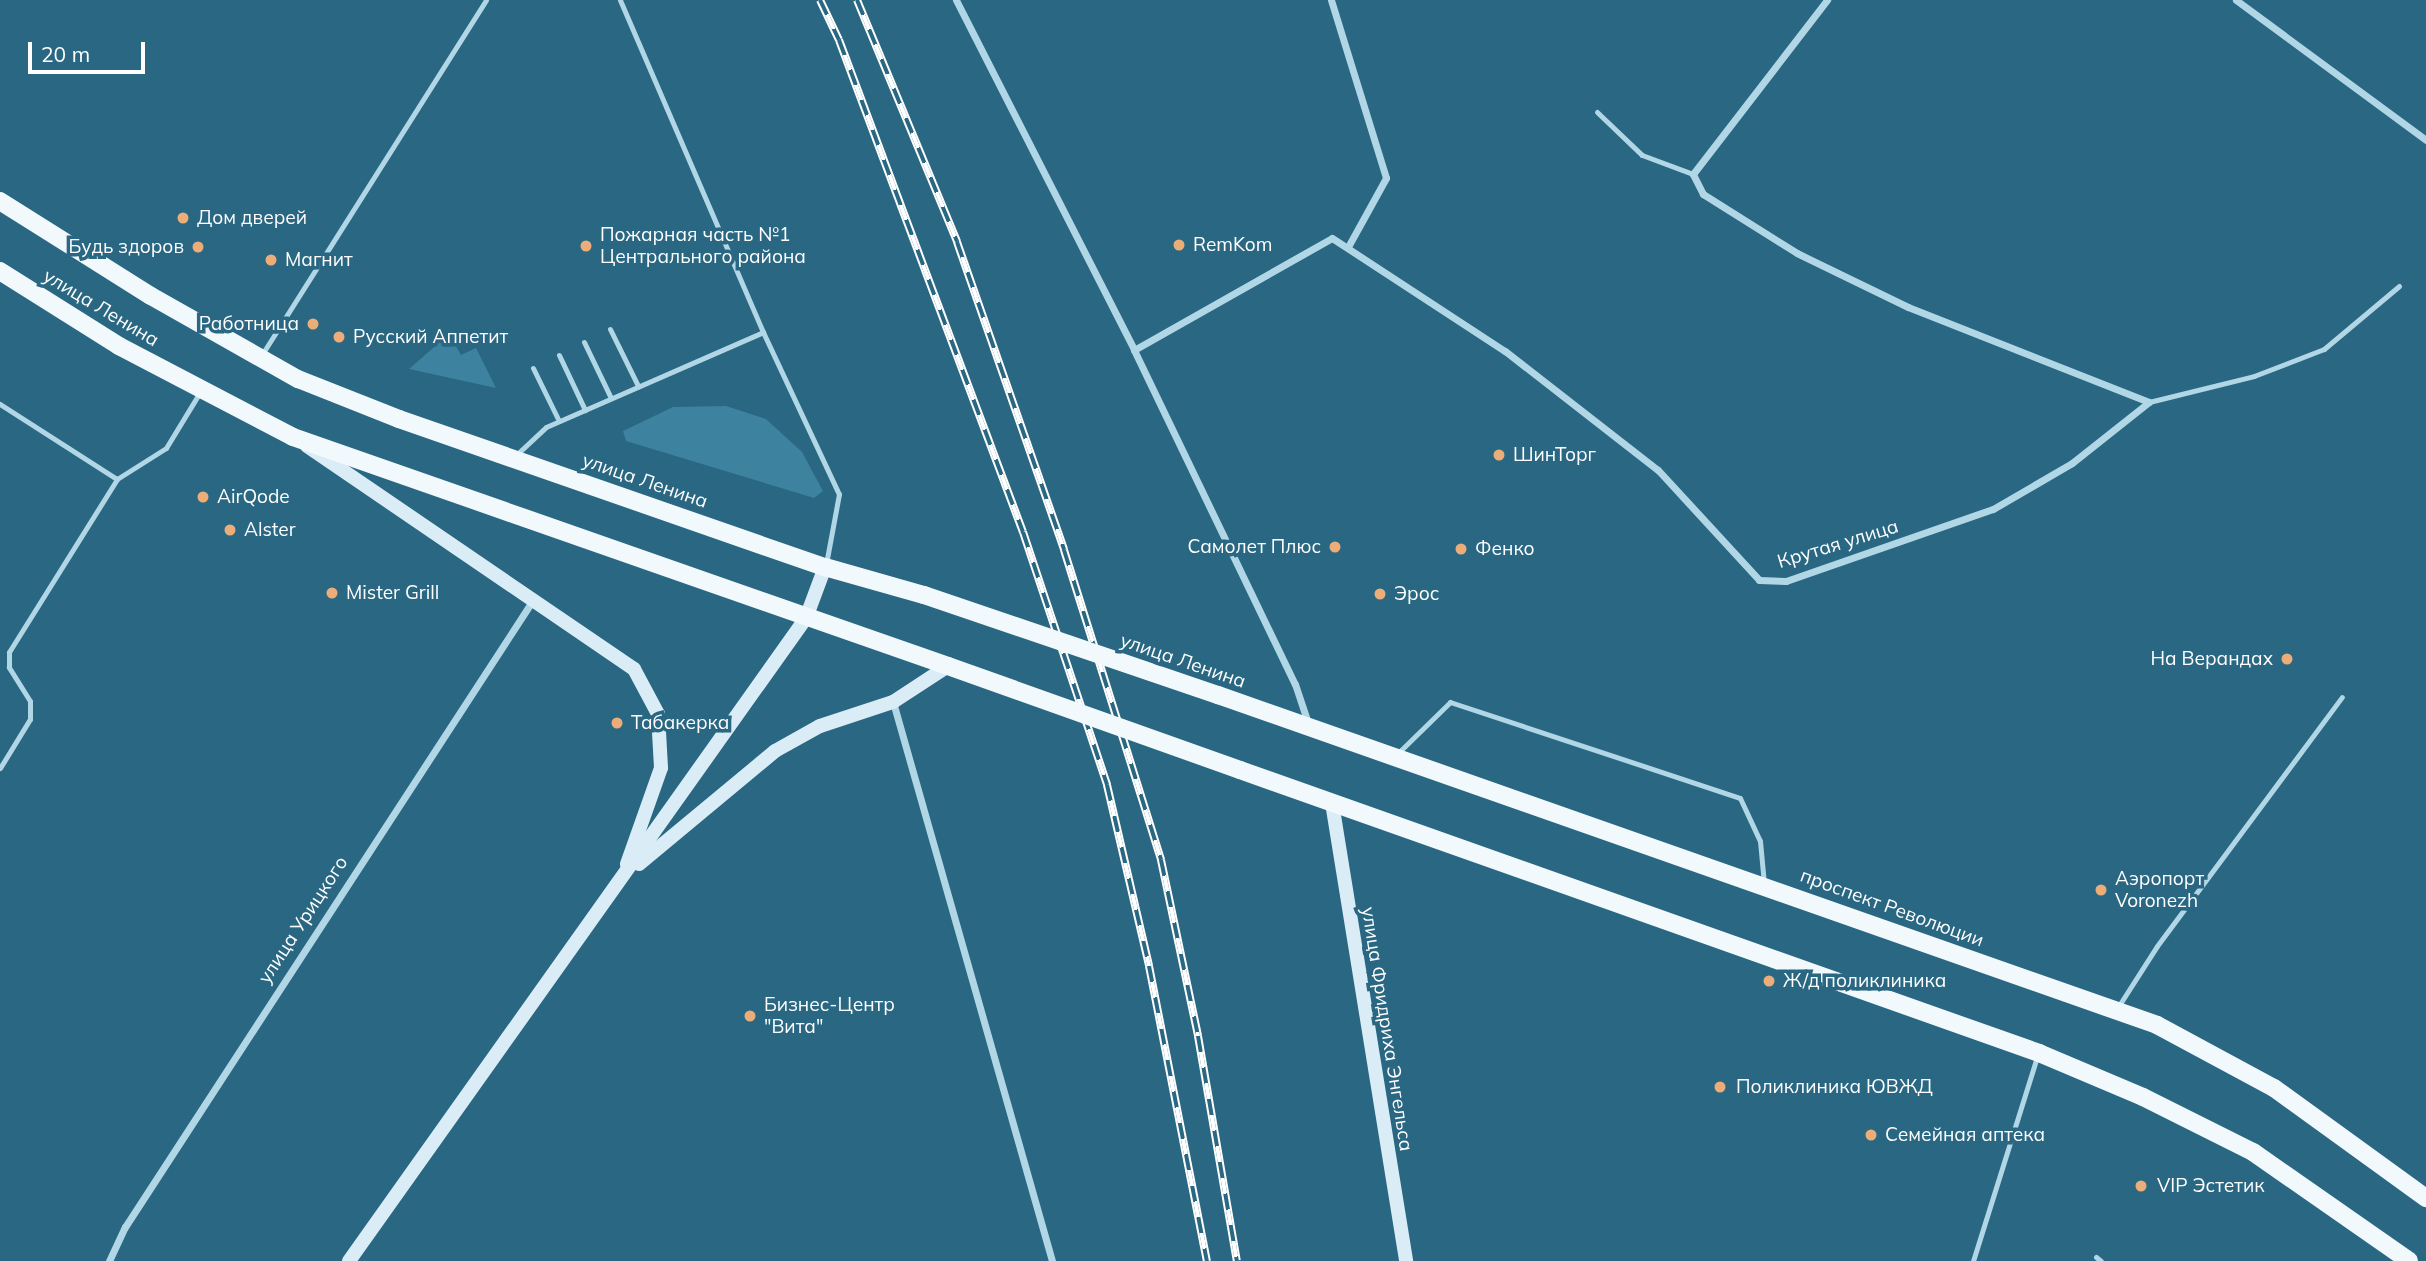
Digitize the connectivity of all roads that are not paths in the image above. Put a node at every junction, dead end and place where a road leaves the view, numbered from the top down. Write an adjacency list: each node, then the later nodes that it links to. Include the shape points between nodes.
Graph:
1 (486, 0): 19 (lane)
2 (621, 0): 15 (lane)
3 (956, 0): 17 (street)
4 (1331, 0): 11 (street, via 1386,178)
5 (1827, 0): 9 (street)
6 (2236, 0): 8 (street)
7 (1597, 112): 9 (lane, via 1642,155)
8 (2426, 140)
9 (1693, 174): 24 (street, via 1703,194 1797,253 1908,307)
10 (0, 201): 19 (main road, улица Ленина)
11 (1349, 245): 17 (street, via 1332,238); 24 (street, Крутая улица, via 1505,351 1658,470 1759,580 1786,581 1993,509 2072,463)
12 (0, 271): 22 (main road, улица Ленина, via 119,346)
13 (2399, 286): 24 (lane, via 2324,349 2254,376)
14 (610, 329): 21 (lane)
15 (764, 332): 21 (lane); 31 (lane, via 839,494)
16 (584, 342): 23 (lane)
17 (1134, 350): 37 (street, via 1295,684)
18 (559, 355): 26 (lane)
19 (260, 359): 29 (main road, улица Ленина, via 399,419)
20 (533, 368): 27 (lane)
21 (638, 387): 23 (lane)
22 (201, 389): 28 (main road, улица Ленина); 30 (lane, via 166,449)
23 (611, 398): 26 (lane)
24 (2149, 402)
25 (0, 404): 30 (lane)
26 (585, 410): 27 (lane)
27 (559, 421): 29 (lane)
28 (293, 437): 32 (main road, улица Ленина); 33 (main road, улица Ленина)
29 (514, 457): 31 (main road, улица Ленина)
30 (117, 479): 39 (lane, via 9,652 9,667 30,701 30,719)
31 (825, 567): 33 (main road); 37 (main road, улица Ленина, bridge, via 924,595)
32 (533, 600): 41 (main road, улица Ленина, via 634,669 658,714 661,768); 47 (street, улица Урицкого, via 125,1227)
33 (806, 618): 34 (main road, улица Ленина); 41 (main road)
34 (948, 666): 36 (main road); 40 (main road, улица Ленина, bridge)
35 (2342, 696): 43 (lane, via 2157,946)
36 (893, 702): 41 (main road, via 820,726 775,751); 49 (street)
37 (1310, 727): 38 (main road, проспект Революции)
38 (1395, 756): 42 (main road, проспект Революции); 42 (lane, via 1450,702 1740,798 1760,841)
39 (0, 768)
40 (1332, 803): 44 (main road); 50 (main road, улица Фридриха Энгельса)
41 (622, 878): 48 (main road)
42 (1764, 884): 43 (main road, проспект Революции)
43 (2116, 1010): 45 (main road, проспект Революции, via 2157,1025 2274,1088)
44 (2039, 1053): 46 (main road, via 2143,1097 2253,1152); 51 (lane)
45 (2426, 1198)
46 (2403, 1259)
47 (109, 1261)
48 (349, 1261)
49 (1052, 1261)
50 (1406, 1261)
51 (1973, 1261)

